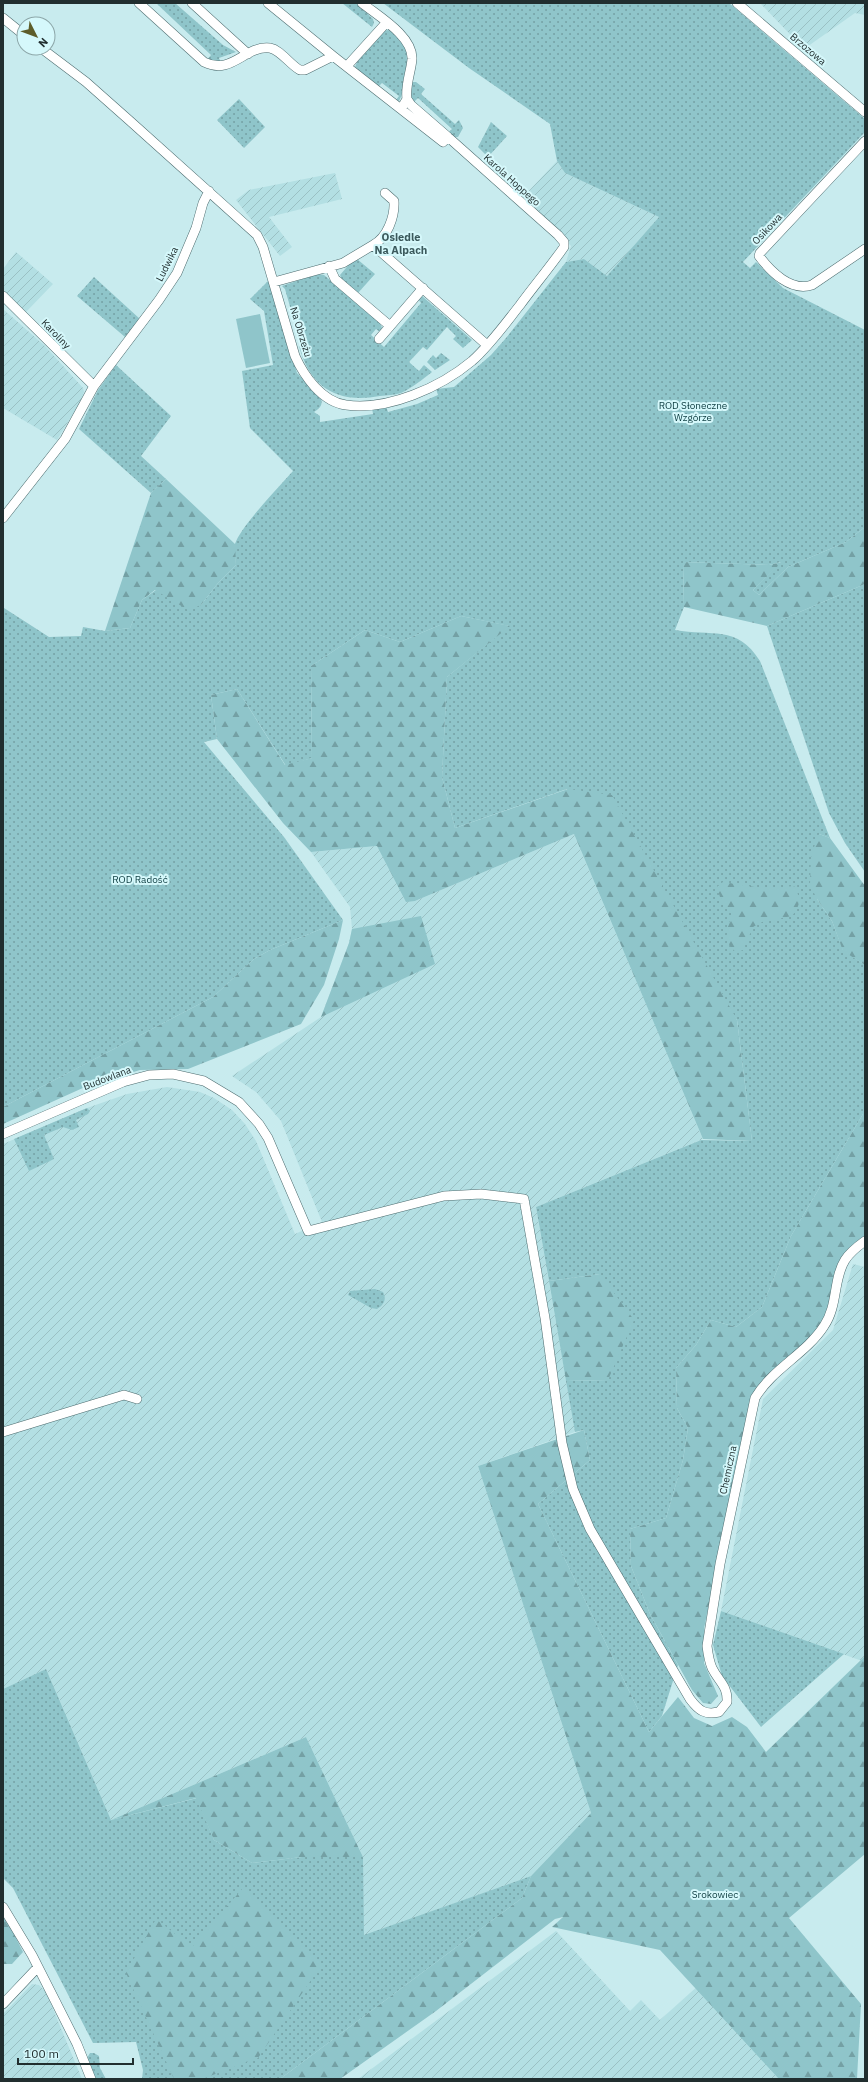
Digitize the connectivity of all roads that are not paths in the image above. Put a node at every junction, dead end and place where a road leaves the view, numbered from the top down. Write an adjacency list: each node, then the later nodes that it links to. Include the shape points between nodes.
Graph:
1 (139, 3): 9 (street, via 204,62 212,66 240,60)
2 (192, 3): 9 (street)
3 (268, 3): 11 (street)
4 (362, 3): 7 (street)
5 (737, 3): 15 (street, Brzozowa)
6 (3, 18): 8 (street)
7 (386, 23): 12 (street); 13 (street, via 406,40 412,53)
8 (16, 29)
9 (248, 54): 11 (street, via 266,48 274,49 300,70)
10 (52, 56): 18 (street, via 86,82)
11 (333, 56): 12 (street)
12 (347, 66): 14 (street)
13 (407, 99): 14 (street); 16 (street, Karola Hoppego)
14 (401, 109): 16 (street, via 443,142)
15 (865, 112)
16 (448, 137): 20 (street, Karola Hoppego)
17 (865, 141): 22 (street, Osikowa, via 759,256 784,281 792,286 805,287)
18 (210, 191): 24 (street, Na Obrzeżu, via 257,235); 30 (street, Ludwika, via 203,203 196,228 177,273)
19 (385, 193): 21 (street, via 394,201 394,207 385,236)
20 (562, 239): 29 (street, Na Obrzeżu, via 565,244 562,251)
21 (373, 246): 23 (street, via 343,263); 25 (street)
22 (865, 249)
23 (329, 266): 24 (street); 27 (street, via 335,279)
24 (274, 282): 29 (street, Na Obrzeżu, via 301,370 324,394 346,405 365,406 392,401 433,387 460,370)
25 (424, 288): 27 (street); 29 (street)
26 (3, 296): 30 (street, Karoliny)
27 (390, 326): 28 (street)
28 (379, 339)
29 (487, 345)
30 (94, 386): 31 (street, Ludwika, via 65,439)
31 (3, 518)
32 (3, 1134): 36 (street, Budowlana, via 123,1082 149,1075 172,1074 204,1081 239,1102 259,1124 268,1138 308,1231 444,1196 481,1194 524,1199 545,1318 562,1443 573,1489 590,1529)
33 (865, 1241): 36 (street, Chemiczna, via 843,1264 834,1303 824,1327 765,1384 755,1398 720,1564 707,1646 712,1668 726,1690 727,1702 719,1712 707,1714)
34 (137, 1400): 35 (street, via 124,1395)
35 (3, 1432)
36 (697, 1708)
37 (3, 1908): 38 (street)
38 (38, 1967): 39 (street); 40 (street, via 77,2044)
39 (3, 2004)
40 (91, 2079)

